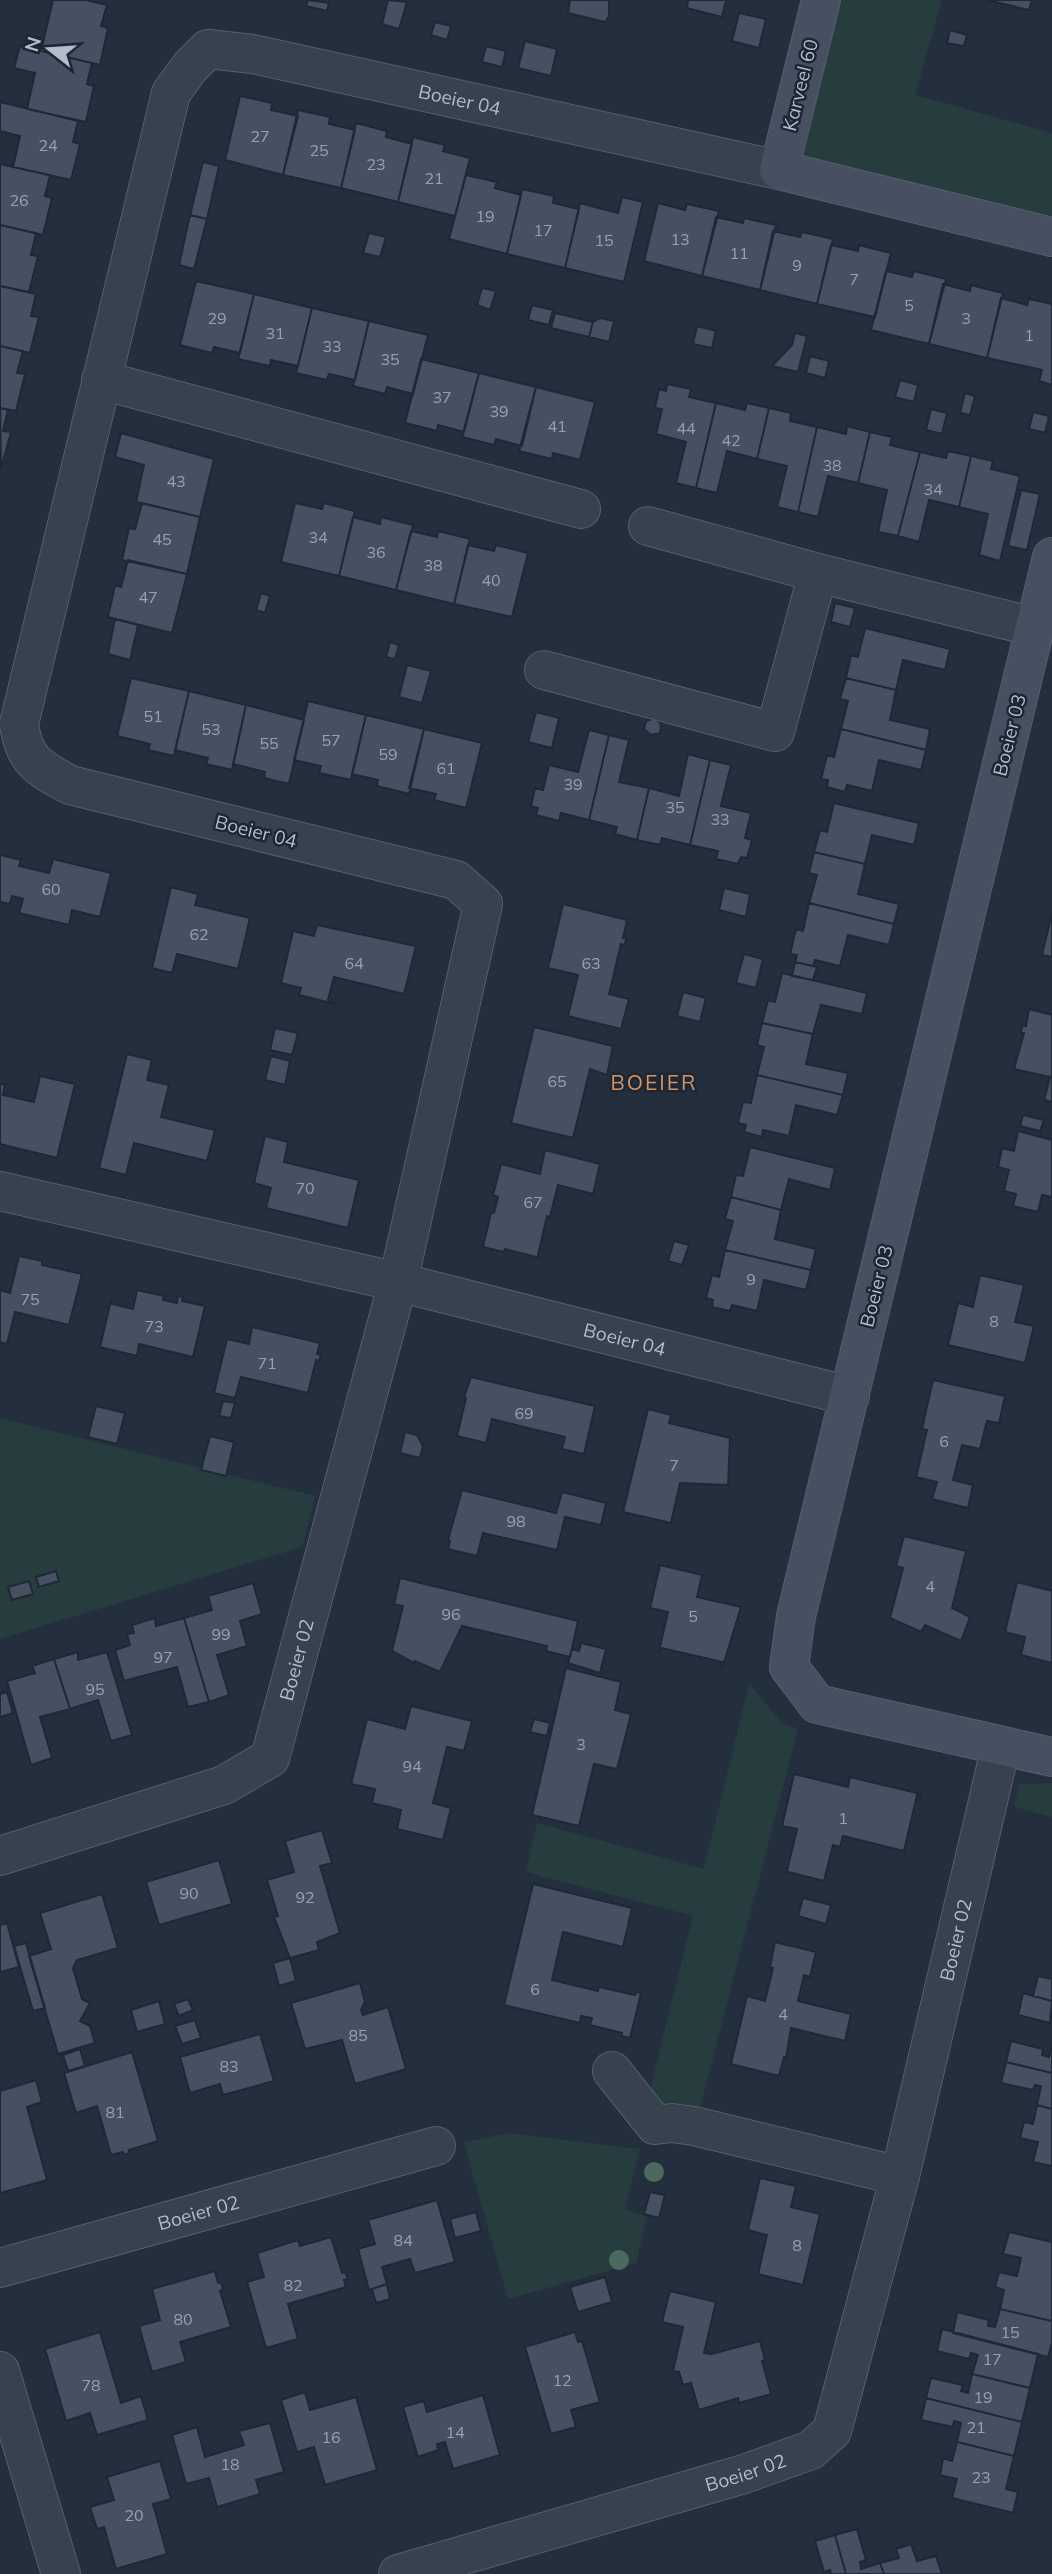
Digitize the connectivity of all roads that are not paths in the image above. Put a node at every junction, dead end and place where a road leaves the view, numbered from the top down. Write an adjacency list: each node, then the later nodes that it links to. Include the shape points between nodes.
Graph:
1 (821, 0): 2 (street, Karveel 60)
2 (779, 170): 3 (street, Boeier 04); 4 (street, Boeier 04, via 253,54 208,49 171,93)
3 (1052, 237)
4 (101, 380): 5 (street); 12 (street, Boeier 04, via 19,724 29,757 70,785 456,880 483,904)
5 (581, 509)
6 (648, 526): 8 (street)
7 (1052, 556): 9 (street, Boeier 03)
8 (818, 573): 9 (street); 10 (street, via 775,732)
9 (1035, 627): 13 (street, Boeier 03)
10 (544, 670)
11 (0, 1191): 12 (street, Boeier 04)
12 (398, 1282): 13 (street, Boeier 04); 16 (street, Boeier 02, via 270,1758 224,1785)
13 (850, 1395): 14 (street, Boeier 03, via 796,1616 789,1667 817,1704)
14 (1001, 1746): 15 (street, Boeier 03); 19 (street, Boeier 02)
15 (1052, 1757)
16 (0, 1856)
17 (612, 2071): 19 (street, via 655,2125 694,2126)
18 (436, 2146): 20 (street, Boeier 02)
19 (900, 2176): 23 (street, Boeier 02, via 832,2431 811,2450 744,2474)
20 (0, 2268)
21 (0, 2371): 22 (street)
22 (61, 2574)
23 (398, 2574)

